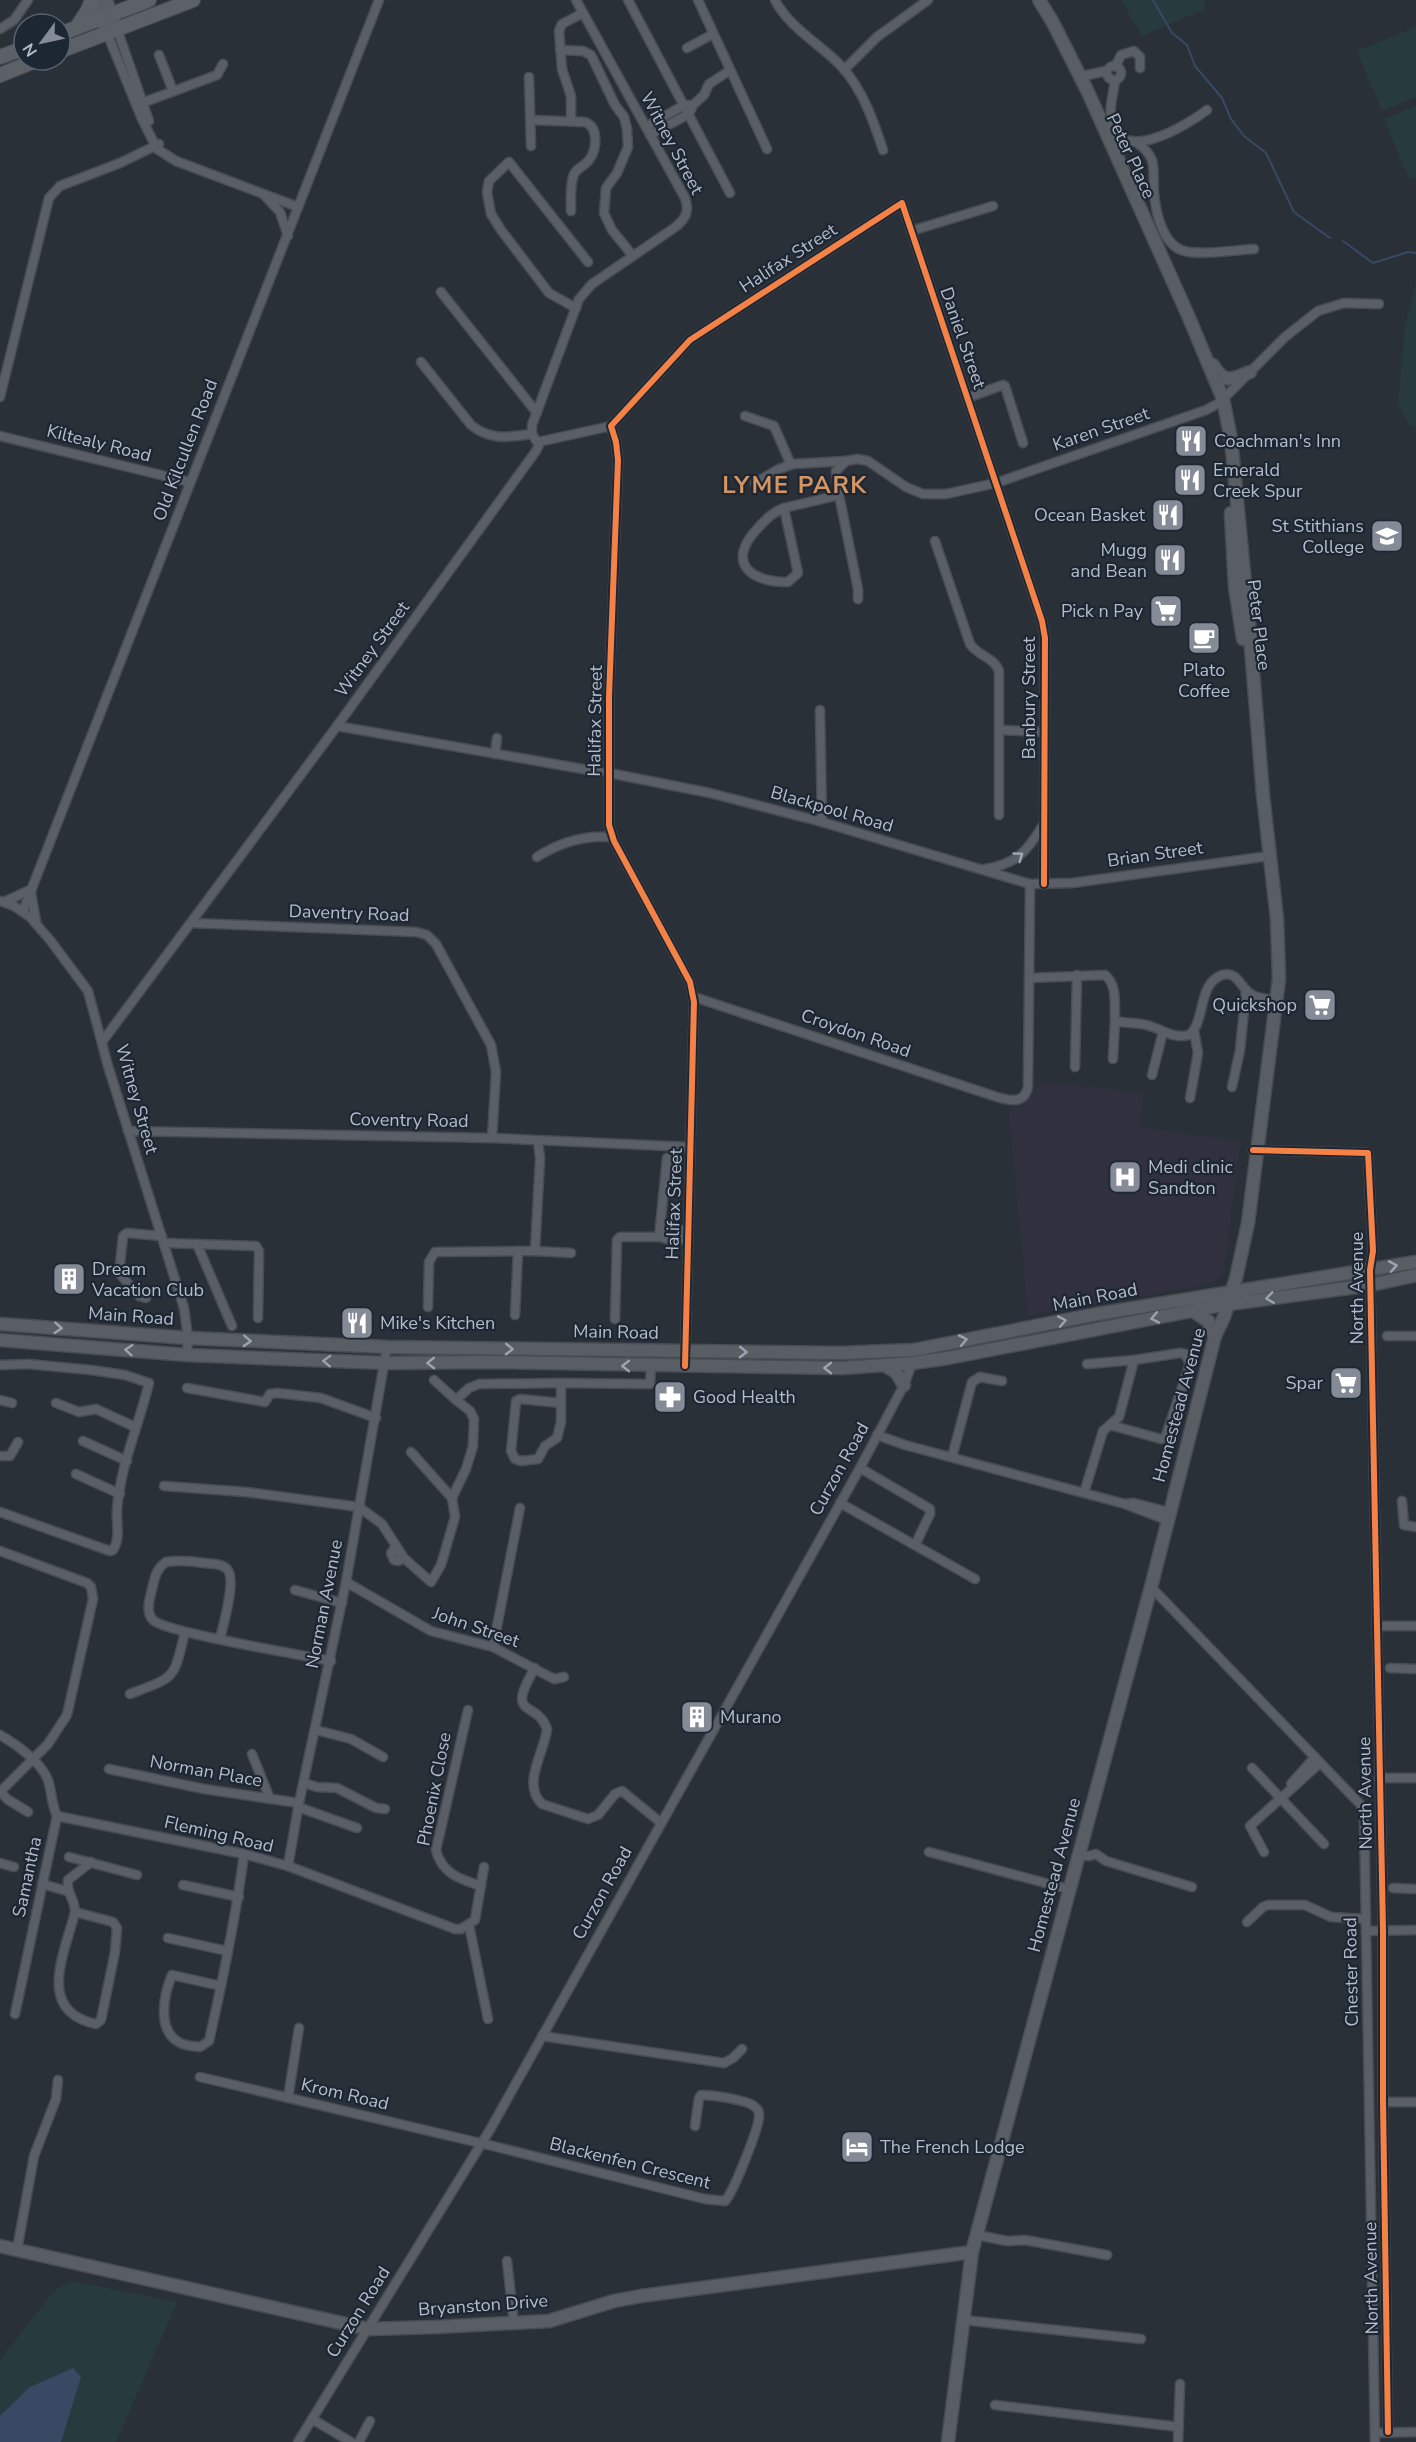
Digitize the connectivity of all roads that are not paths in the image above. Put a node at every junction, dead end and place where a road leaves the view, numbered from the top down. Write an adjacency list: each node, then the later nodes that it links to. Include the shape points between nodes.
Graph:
1 (28, 0): 18 (street, via 14,20)
2 (94, 0): 16 (main road); 17 (main road)
3 (106, 0): 16 (main road)
4 (126, 0): 14 (main road)
5 (193, 0): 20 (main road)
6 (379, 0): 55 (street, Old Kilcullen Road)
7 (576, 0): 15 (street, Witney Street)
8 (627, 0): 38 (street)
9 (698, 0): 21 (street)
10 (775, 0): 30 (street, via 785,16)
11 (928, 0): 30 (street, via 877,37)
12 (1030, 0): 25 (main road, Peter Place)
13 (1039, 0): 25 (main road, Peter Place)
14 (145, 2): 16 (main road)
15 (583, 12): 24 (street, via 560,27); 42 (street, Witney Street)
16 (107, 16): 17 (main road); 20 (main road)
17 (77, 27): 19 (main road)
18 (0, 29)
19 (72, 29)
20 (112, 31): 22 (main road); 37 (street); 46 (street)
21 (713, 34): 23 (street); 31 (street)
22 (72, 46)
23 (687, 48)
24 (560, 50): 41 (street, via 571,96); 60 (street, via 591,55 624,117 628,147 606,188 604,213)
25 (1065, 54): 34 (main road, Peter Place)
26 (159, 55): 36 (street)
27 (223, 63): 36 (street, via 217,75)
28 (1116, 65): 29 (street, via 1121,55 1134,51 1140,57); 32 (street); 35 (street, via 1121,73)
29 (1140, 68)
30 (844, 70): 49 (street, via 869,112)
31 (729, 71): 38 (street, via 709,84 702,98); 48 (street)
32 (1106, 71): 34 (street); 35 (street, via 1108,78)
33 (529, 77): 40 (street)
34 (1077, 77): 65 (main road, Peter Place); 70 (main road, Peter Place)
35 (1115, 80): 45 (street, via 1111,118 1119,134)
36 (173, 91): 37 (street)
37 (142, 103): 46 (street)
38 (689, 108): 42 (street); 43 (street); 51 (street)
39 (1207, 110): 44 (street, via 1188,124)
40 (531, 120): 41 (street); 47 (street)
41 (571, 122): 56 (street, via 589,124 595,140 589,161 573,175)
42 (645, 127): 43 (street, Witney Street)
43 (650, 135): 60 (street, Witney Street, via 685,198 687,212 680,225)
44 (1152, 140): 45 (street); 50 (street)
45 (1137, 143): 50 (street)
46 (157, 145): 52 (street, via 185,163); 68 (street, via 60,186 52,193)
47 (531, 146)
48 (767, 149)
49 (883, 150)
50 (1150, 156): 59 (street, via 1157,212 1170,242 1188,252)
51 (730, 193)
52 (263, 194): 55 (street); 58 (street, via 280,212)
53 (902, 203): 57 (street, Daniel Street); 73 (street, Halifax Street, via 690,340)
54 (993, 206): 57 (street)
55 (298, 207): 58 (street, Old Kilcullen Road)
56 (571, 211)
57 (911, 231): 69 (street, Daniel Street)
58 (288, 237): 80 (street, Old Kilcullen Road)
59 (1254, 249)
60 (633, 256): 64 (street, Witney Street, via 583,292)
61 (588, 262): 64 (street, via 509,162 492,178 487,192 495,221 549,293)
62 (441, 292): 71 (street)
63 (1378, 304): 67 (street, Karen Street, via 1344,303 1318,311)
64 (576, 308): 71 (street, Witney Street)
65 (1198, 338): 67 (main road, via 1221,376 1233,379); 70 (main road, Peter Place)
66 (421, 362): 74 (street, via 481,433 500,438)
67 (1251, 372): 70 (street, Karen Street)
68 (0, 397)
69 (968, 398): 77 (street, via 1005,386); 82 (street, Daniel Street)
70 (1220, 402): 82 (street, Karen Street); 86 (main road, Peter Place, via 1231,439); 88 (main road, Peter Place)
71 (537, 412): 74 (street, Witney Street)
72 (745, 416): 79 (street, via 774,426)
73 (611, 426): 76 (street); 95 (street, Halifax Street, via 618,479)
74 (532, 434): 76 (street)
75 (0, 436): 80 (street, Kiltealy Road)
76 (538, 442): 90 (street, Witney Street, via 536,451)
77 (1023, 443)
78 (846, 461): 79 (street, Karen Street); 82 (street, Karen Street, via 868,461 923,494 946,495); 83 (street, via 836,471)
79 (791, 465): 81 (street)
80 (190, 482): 105 (street, Old Kilcullen Road, via 83,772)
81 (755, 483)
82 (996, 483): 92 (street, Banbury Street, via 1042,621)
83 (839, 496): 84 (street); 87 (street)
84 (784, 508): 84 (street, via 773,513 746,543 746,569 758,578 788,582 798,573)
85 (935, 541): 91 (street, via 970,644 993,661 999,671)
86 (1242, 551): 88 (main road, via 1241,598); 101 (main road, Peter Place)
87 (858, 599)
88 (1237, 603): 101 (main road, Peter Place)
89 (820, 710): 97 (street)
90 (337, 726): 94 (street, Blackpool Road); 108 (street, Witney Street)
91 (1000, 730): 92 (street); 96 (street)
92 (1044, 732): 98 (street, Banbury Street)
93 (497, 738): 94 (street)
94 (495, 754): 95 (street, Blackpool Road)
95 (604, 773): 97 (street, Blackpool Road, via 688,787); 99 (street, Halifax Street)
96 (999, 814)
97 (822, 822): 102 (street, Blackpool Road)
98 (1044, 823): 102 (street, one-way to 98, via 1004,865 1020,856); 104 (street, Banbury Street)
99 (612, 837): 100 (street, via 582,838); 113 (street, Halifax Street, via 686,973)
100 (537, 856)
101 (1266, 856): 104 (street, Brian Street); 114 (main road, Peter Place, via 1275,951); 128 (main road, Peter Place, via 1279,947 1279,979)
102 (981, 870): 103 (street, Blackpool Road)
103 (1030, 884): 104 (street, Blackpool Road); 111 (street)
104 (1044, 884)
105 (32, 891): 106 (street); 107 (street, Old Kilcullen Road); 109 (street)
106 (2, 902): 107 (street)
107 (23, 911): 109 (street)
108 (191, 923): 118 (street, Witney Street); 125 (street, Daventry Road, via 416,932 432,938 494,1054)
109 (36, 924): 118 (street, via 85,984)
110 (1077, 975): 111 (street); 115 (street, via 1105,975 1110,979); 120 (street)
111 (1029, 978): 113 (street, Croydon Road, via 1028,1087 1024,1097 1008,1101)
112 (1246, 990): 114 (street); 116 (street, via 1232,975 1214,980 1201,1003); 122 (street)
113 (694, 997): 127 (street, Halifax Street)
114 (1274, 1000): 128 (main road, Peter Place)
115 (1115, 1021): 117 (street, via 1152,1026); 119 (street)
116 (1194, 1031): 117 (street, via 1182,1036); 123 (street, via 1198,1053)
117 (1163, 1032): 121 (street)
118 (102, 1042): 124 (street, Witney Street)
119 (1113, 1059)
120 (1075, 1067)
121 (1152, 1075)
122 (1233, 1087)
123 (1190, 1098)
124 (128, 1131): 125 (street, Coventry Road); 133 (street, Witney Street)
125 (492, 1138): 126 (street, Coventry Road)
126 (538, 1141): 127 (street, Coventry Road); 136 (street)
127 (690, 1146): 130 (street, Halifax Street)
128 (1256, 1150): 138 (main road, Peter Place); 140 (street, North Avenue, via 1368,1153 1373,1251); 145 (main road, Peter Place)
129 (668, 1158): 131 (street)
130 (688, 1229): 131 (street); 132 (street, Halifax Street)
131 (661, 1237): 132 (street); 150 (street, via 617,1239)
132 (688, 1239): 160 (street, Halifax Street)
133 (163, 1240): 134 (street); 144 (street, via 127,1233 123,1236 119,1273 139,1296); 156 (street, Witney Street, via 184,1308)
134 (197, 1244): 149 (street, via 256,1246); 152 (street)
135 (518, 1251): 136 (street); 146 (street, via 435,1252 429,1262); 148 (street)
136 (535, 1251): 137 (street)
137 (571, 1253)
138 (1242, 1259): 142 (main road, via 1248,1277); 145 (main road, Peter Place)
139 (1416, 1262): 140 (main road, one-way to 139)
140 (1370, 1270): 142 (main road); 143 (street, North Avenue)
141 (1416, 1275): 143 (main road)
142 (1269, 1285): 145 (main road)
143 (1371, 1285): 145 (main road, one-way to 145); 210 (street, North Avenue)
144 (146, 1298)
145 (1227, 1298): 147 (main road, Main Road); 153 (main road, Homestead Avenue); 159 (main road, Main Road, one-way to 145)
146 (428, 1307)
147 (1193, 1311): 153 (main road, via 1208,1321); 164 (main road, Main Road, one-way to 164)
148 (516, 1315)
149 (258, 1318)
150 (615, 1319)
151 (0, 1324): 156 (main road, Main Road, one-way to 156)
152 (232, 1326)
153 (1215, 1336): 201 (main road, Homestead Avenue)
154 (1387, 1336): 155 (street)
155 (1416, 1336)
156 (188, 1338): 158 (main road, Main Road, one-way to 158); 161 (street, Witney Street)
157 (0, 1340): 161 (main road, Main Road, one-way to 157)
158 (387, 1347): 160 (main road, Main Road, one-way to 160); 163 (street, Norman Avenue)
159 (914, 1350): 160 (main road, Main Road, one-way to 159); 164 (street, Curzon Road)
160 (684, 1351): 168 (street, Halifax Street)
161 (187, 1355): 163 (main road, Main Road, one-way to 161)
162 (1134, 1360): 165 (street); 181 (street, via 1119,1417); 181 (street, via 1180,1353 1189,1359 1168,1434 1161,1439)
163 (386, 1363): 167 (main road, Main Road, one-way to 163); 180 (street, Norman Avenue)
164 (913, 1363): 169 (main road, Main Road); 173 (street, Curzon Road)
165 (1087, 1364)
166 (0, 1365): 182 (street, via 91,1370 147,1381)
167 (651, 1366): 168 (main road, Main Road); 172 (street, via 650,1384)
168 (684, 1366): 169 (main road, Main Road, one-way to 168)
169 (886, 1366): 173 (main road, via 896,1372)
170 (434, 1380): 176 (street)
171 (1002, 1381): 188 (street, via 980,1377 972,1382)
172 (561, 1383): 176 (street, via 479,1384); 179 (street)
173 (904, 1385): 183 (street, Curzon Road)
174 (187, 1388): 180 (street, via 260,1402 277,1393 321,1398)
175 (0, 1400): 177 (street)
176 (456, 1400): 195 (street, via 472,1414 474,1426 471,1454)
177 (12, 1403)
178 (56, 1403): 182 (street, via 79,1412 96,1408)
179 (561, 1403): 179 (street, via 556,1439 545,1446 538,1460 514,1459 516,1401)
180 (376, 1418): 198 (street, Norman Avenue)
181 (1110, 1425): 193 (street, via 1103,1431)
182 (135, 1427): 189 (street)
183 (876, 1437): 188 (street); 190 (street, Curzon Road)
184 (83, 1441): 189 (street)
185 (18, 1442): 187 (street, via 10,1456)
186 (411, 1452): 195 (street)
187 (0, 1456)
188 (952, 1457): 193 (street)
189 (127, 1461): 194 (street)
190 (860, 1468): 197 (street, Curzon Road); 203 (street, via 930,1509)
191 (76, 1474): 194 (street)
192 (164, 1486): 198 (street)
193 (1084, 1493): 201 (street)
194 (120, 1494): 200 (street, via 118,1534 112,1552)
195 (452, 1497): 198 (street, via 455,1517 441,1565 432,1581 426,1580 404,1558 382,1524)
196 (1402, 1501): 202 (street, via 1404,1525)
197 (840, 1503): 203 (street); 240 (street, Curzon Road)
198 (359, 1507): 206 (street, Norman Avenue)
199 (520, 1508): 214 (street)
200 (0, 1512)
201 (1168, 1516): 207 (main road, Homestead Avenue)
202 (1416, 1527)
203 (915, 1545): 205 (street)
204 (0, 1551): 226 (street, via 87,1583 93,1593 67,1715 57,1733)
205 (975, 1579)
206 (346, 1582): 209 (street, Norman Avenue); 214 (street, John Street, via 431,1631)
207 (1150, 1587): 227 (street, Chester Road); 246 (main road, Homestead Avenue)
208 (295, 1590): 209 (street)
209 (342, 1603): 215 (street, Norman Avenue)
210 (1377, 1626): 211 (street); 230 (street, North Avenue)
211 (1416, 1626)
212 (185, 1632): 213 (street); 213 (street, via 155,1621 150,1613 148,1605 156,1572 166,1562 182,1560 221,1565 231,1576); 220 (street, via 174,1672 167,1679)
213 (220, 1639): 215 (street)
214 (493, 1647): 216 (street, John Street)
215 (331, 1661): 222 (street, Norman Avenue)
216 (535, 1668): 219 (street, John Street, via 554,1678); 240 (street, via 522,1700 546,1726 534,1791 542,1804 588,1819 598,1815 622,1791)
217 (1390, 1668): 218 (street)
218 (1416, 1669)
219 (564, 1677)
220 (129, 1694)
221 (468, 1710): 256 (street, Phoenix Close, via 436,1850 451,1875)
222 (316, 1730): 225 (street, via 351,1740); 232 (street, Norman Avenue)
223 (0, 1735): 226 (street)
224 (252, 1754): 235 (street)
225 (383, 1757)
226 (32, 1760): 233 (street); 239 (street, via 48,1781)
227 (1317, 1760): 234 (street); 264 (street, Chester Road, via 1364,1813)
228 (1252, 1768): 234 (street)
229 (109, 1769): 235 (street, Norman Place)
230 (1379, 1778): 231 (street); 267 (street, North Avenue)
231 (1416, 1778)
232 (304, 1783): 236 (street, Norman Avenue); 237 (street, via 337,1788 376,1809)
233 (0, 1791): 238 (street)
234 (1281, 1796): 242 (street); 244 (street, via 1250,1826)
235 (270, 1799): 236 (street, Norman Place)
236 (299, 1805): 241 (street, Norman Place); 250 (street, Norman Avenue)
237 (385, 1809)
238 (28, 1812)
239 (57, 1816): 245 (street, Fleming Road); 254 (street, Samantha)
240 (660, 1821): 276 (street, Curzon Road)
241 (357, 1828)
242 (1324, 1844)
243 (929, 1852): 260 (street)
244 (1264, 1852)
245 (244, 1854): 250 (street, Fleming Road); 262 (street)
246 (1084, 1855): 257 (street, via 1094,1862 1106,1861); 260 (main road, Homestead Avenue)
247 (69, 1857): 248 (street)
248 (91, 1862): 253 (street); 261 (street, via 71,1875)
249 (0, 1863): 251 (street)
250 (288, 1866): 266 (street, Fleming Road, via 455,1929)
251 (14, 1867)
252 (484, 1868): 256 (street)
253 (136, 1875)
254 (42, 1884): 261 (street); 273 (street, Samantha)
255 (183, 1885): 262 (street)
256 (481, 1886): 266 (street, via 475,1920)
257 (1192, 1887)
258 (1393, 1888): 259 (street)
259 (1416, 1888)
260 (1068, 1889): 285 (main road, Homestead Avenue)
261 (67, 1891): 263 (street)
262 (238, 1897): 271 (street)
263 (75, 1912): 263 (street, via 57,1980 58,1990 78,2018 96,2024 101,2020 117,1928 113,1922)
264 (1366, 1919): 265 (street, via 1331,1917 1305,1905 1268,1905); 269 (street, Chester Road)
265 (1247, 1922)
266 (469, 1925): 274 (street)
267 (1383, 1930): 268 (street); 269 (street); 281 (street, North Avenue)
268 (1416, 1930)
269 (1366, 1931): 302 (street, Chester Road)
270 (168, 1938): 271 (street)
271 (227, 1952): 272 (street)
272 (221, 1986): 272 (street, via 207,2043 200,2047 177,2041 165,2024 164,2008 172,1976)
273 (15, 2014)
274 (488, 2019)
275 (299, 2028): 280 (street)
276 (542, 2036): 277 (street, via 724,2063); 284 (street, Curzon Road)
277 (742, 2049)
278 (200, 2077): 280 (street, Krom Road)
279 (58, 2080): 287 (street, via 56,2099 34,2156)
280 (288, 2098): 284 (street, Krom Road)
281 (1383, 2102): 282 (street); 300 (street, North Avenue)
282 (1416, 2102)
283 (694, 2126): 284 (street, Blackenfen Crescent, via 701,2095 751,2103 758,2111 752,2140 725,2201)
284 (482, 2144): 293 (street, Curzon Road)
285 (976, 2235): 288 (main road, Homestead Avenue); 289 (street)
286 (0, 2246): 287 (main road, Bryanston Drive)
287 (17, 2250): 293 (main road, Bryanston Drive)
288 (972, 2252): 291 (main road, Homestead Avenue); 292 (main road, Bryanston Drive, via 641,2296 563,2318)
289 (1107, 2255)
290 (507, 2261): 292 (street)
291 (963, 2320): 294 (street); 305 (main road, Homestead Avenue)
292 (514, 2324): 293 (main road, Bryanston Drive)
293 (368, 2329): 297 (street, Curzon Road)
294 (1141, 2339)
295 (1180, 2384): 299 (street)
296 (995, 2405): 299 (street)
297 (312, 2419): 303 (street); 304 (street, Curzon Road)
298 (370, 2421): 303 (street)
299 (1179, 2427): 306 (street)
300 (1388, 2432): 301 (street); 302 (street)
301 (1416, 2432)
302 (1375, 2437)
303 (358, 2441)
304 (298, 2442)
305 (948, 2442)
306 (1178, 2442)

